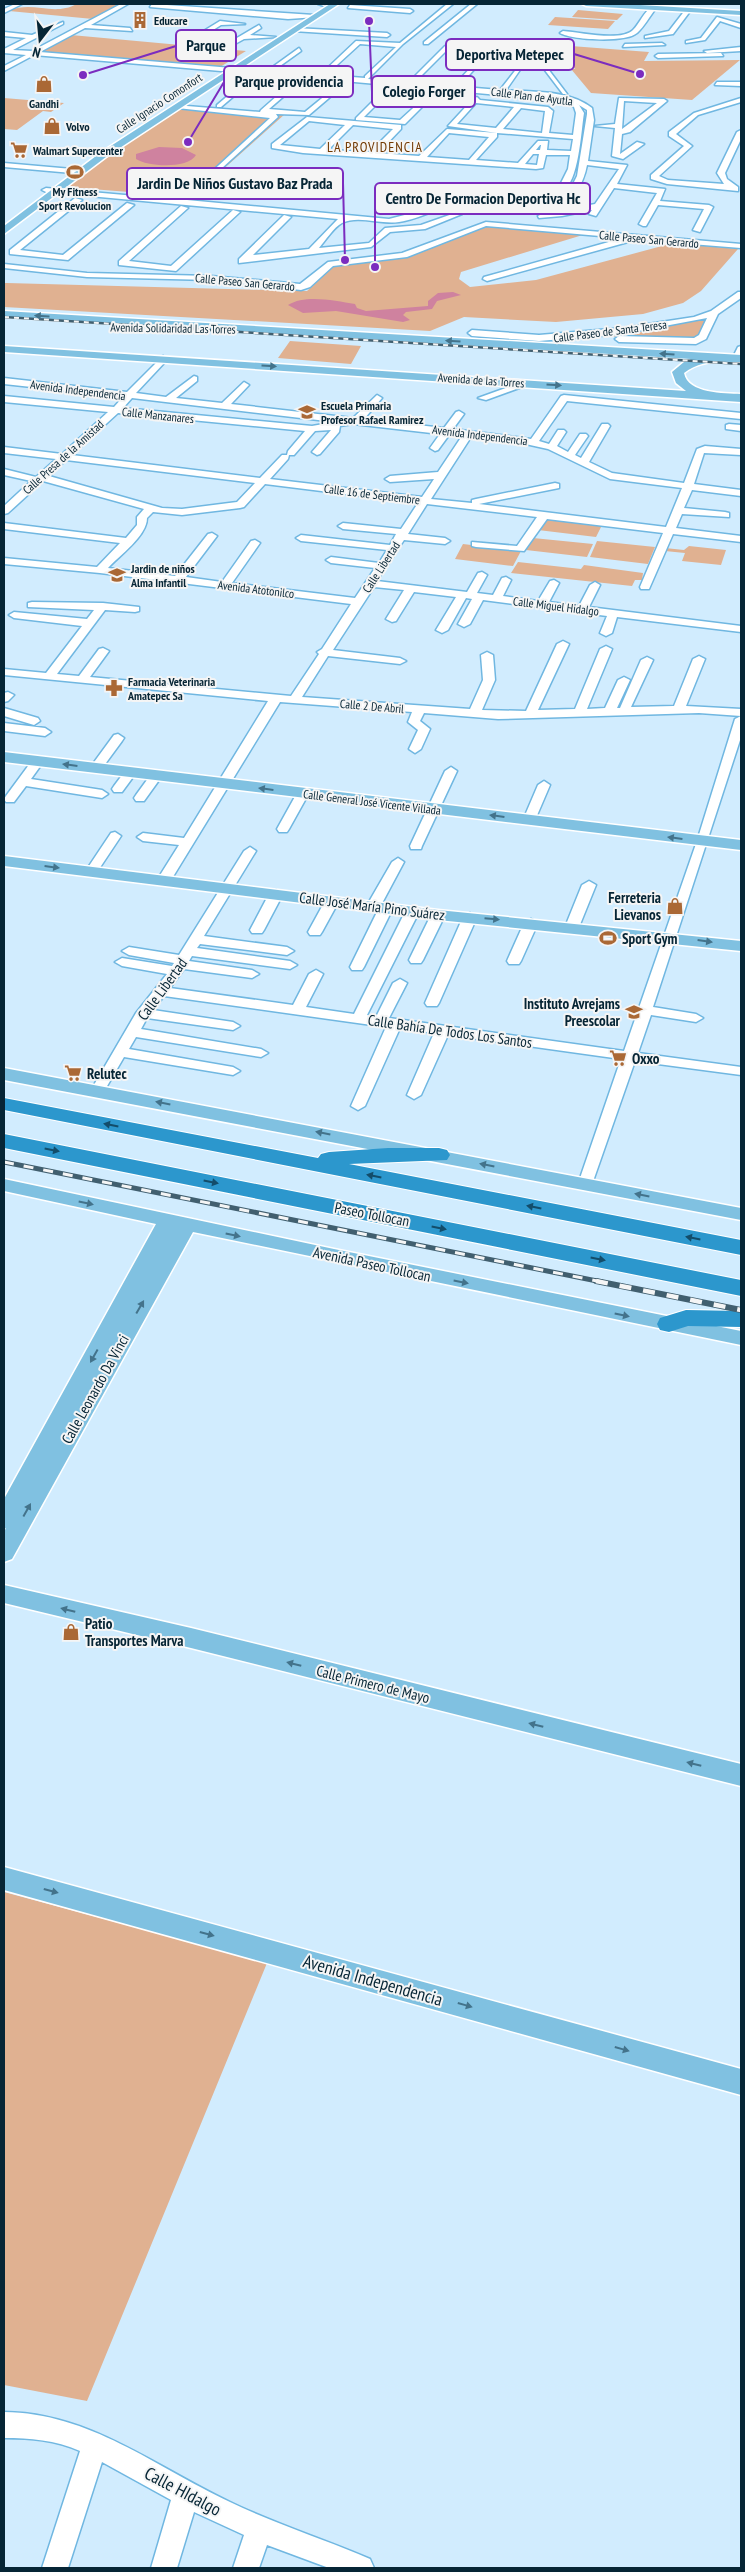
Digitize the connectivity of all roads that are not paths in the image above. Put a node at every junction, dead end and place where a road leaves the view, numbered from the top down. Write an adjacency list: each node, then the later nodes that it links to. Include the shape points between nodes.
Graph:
1 (19, 4): 17 (street)
2 (125, 4): 32 (street)
3 (201, 4): 16 (street)
4 (323, 4): 26 (main road, Calle Ignacio Comonfort)
5 (335, 4): 27 (main road, Calle Ignacio Comonfort)
6 (450, 4): 45 (street)
7 (474, 4): 47 (street)
8 (586, 4): 14 (main road)
9 (608, 4): 15 (main road)
10 (721, 4): 23 (main road)
11 (352, 5): 20 (street); 22 (street)
12 (151, 6): 16 (street)
13 (241, 6): 21 (street)
14 (653, 8): 15 (main road); 39 (street, via 629,35)
15 (673, 8): 19 (main road); 23 (main road)
16 (190, 9): 21 (street); 24 (street)
17 (5, 10)
18 (281, 10): 25 (street)
19 (688, 10): 23 (main road); 50 (street, via 671,33 647,37)
20 (344, 11)
21 (231, 12): 25 (street); 28 (street)
22 (410, 12)
23 (740, 13)
24 (180, 16)
25 (272, 16): 30 (street); 31 (street)
26 (304, 16): 27 (street); 30 (main road, Calle Ignacio Comonfort)
27 (314, 17): 30 (main road, Calle Ignacio Comonfort)
28 (221, 20)
29 (61, 23): 43 (street)
30 (294, 23): 40 (street); 44 (main road, Calle Ignacio Comonfort); 63 (main road, Calle Ignacio Comonfort)
31 (262, 24)
32 (84, 26): 34 (street); 56 (street)
33 (741, 26): 35 (street, via 721,18)
34 (130, 30)
35 (711, 31): 41 (street); 46 (street, via 702,40)
36 (7, 32): 38 (street); 43 (street)
37 (563, 33): 39 (street)
38 (20, 34)
39 (574, 34): 48 (street, via 576,42)
40 (387, 35)
41 (719, 35)
42 (244, 36): 42 (street, via 224,47 188,44 220,23 259,26); 44 (street)
43 (34, 37): 55 (street)
44 (266, 39): 68 (main road, Calle Ignacio Comonfort)
45 (403, 42)
46 (688, 42)
47 (426, 44)
48 (605, 44)
49 (672, 44): 50 (street)
50 (663, 45): 51 (street)
51 (625, 46)
52 (741, 48): 54 (street)
53 (299, 50): 64 (street)
54 (710, 51): 57 (street); 57 (street, via 723,56)
55 (7, 52): 56 (street, Calle Plan de Ayutla); 56 (street, Calle Plan de Ayutla)
56 (29, 55): 66 (street); 68 (street, Calle Plan de Ayutla)
57 (680, 55): 58 (street)
58 (658, 56)
59 (435, 58): 60 (street); 62 (street, via 448,48 504,52); 77 (street)
60 (444, 58)
61 (470, 60): 79 (street, via 482,62 459,82)
62 (497, 61)
63 (246, 62): 64 (street); 68 (main road, Calle Ignacio Comonfort)
64 (278, 65): 69 (street)
65 (520, 68): 80 (street, via 505,87)
66 (4, 69)
67 (546, 70): 81 (street)
68 (225, 71): 69 (street, Calle Plan de Ayutla); 84 (main road, Calle Ignacio Comonfort); 104 (main road, Calle Ignacio Comonfort, via 89,154)
69 (274, 73): 72 (street, Calle Plan de Ayutla)
70 (342, 79): 70 (street, via 324,72 358,42 401,45 368,76); 72 (street, Calle Plan de Ayutla); 76 (street, Calle Plan de Ayutla); 78 (street); 85 (street, via 307,114)
71 (253, 80): 85 (street, via 219,106)
72 (294, 80): 73 (street); 76 (street, Calle Plan de Ayutla); 85 (street)
73 (284, 84)
74 (718, 84): 75 (street)
75 (741, 84)
76 (384, 86): 77 (street, Calle Plan de Ayutla); 79 (street, Calle Plan de Ayutla); 79 (street, via 357,118 402,122)
77 (410, 86): 79 (street, Calle Plan de Ayutla); 79 (street); 79 (street)
78 (329, 87)
79 (430, 87): 80 (street, Calle Plan de Ayutla); 80 (street, Calle Plan de Ayutla)
80 (524, 91): 81 (street, Calle Plan de Ayutla); 81 (street); 93 (street, Calle Plan de Ayutla, via 574,105 580,113)
81 (566, 94): 87 (street, Calle Plan de Ayutla, via 591,103)
82 (741, 100): 105 (street, via 696,114 672,134 688,146 654,177 667,182)
83 (520, 105): 89 (street); 89 (street, via 475,100 452,126); 91 (street, via 548,109)
84 (176, 106): 107 (main road, Calle Ignacio Comonfort); 111 (street, via 276,116)
85 (263, 111)
86 (352, 122): 95 (street); 95 (street, via 307,119 275,146); 98 (street, via 398,127)
87 (593, 126): 88 (street); 94 (street, Calle Plan de Ayutla)
88 (620, 129): 88 (street, via 627,130 665,101 622,99); 92 (street)
89 (497, 131): 91 (street)
90 (741, 132): 105 (street, via 721,173)
91 (545, 135): 93 (street)
92 (619, 141)
93 (574, 145): 94 (street); 97 (street); 117 (street, Calle Plan de Ayutla, via 570,176 554,199)
94 (587, 146): 101 (street, Calle Plan de Ayutla)
95 (323, 151): 98 (street)
96 (530, 153): 97 (street); 97 (street, via 542,142 545,143); 103 (street)
97 (543, 154): 103 (street, via 540,167)
98 (372, 155): 99 (street)
99 (421, 158): 100 (street); 100 (street, via 447,131 494,135)
100 (471, 162): 103 (street)
101 (586, 163): 106 (street, via 624,166); 117 (street, Calle Plan de Ayutla, via 579,181 561,203 546,206)
102 (4, 165): 104 (street)
103 (520, 166)
104 (72, 171): 107 (main road, Calle Ignacio Comonfort)
105 (721, 183): 108 (street); 110 (street, via 717,190)
106 (613, 186): 114 (street, via 662,191); 119 (street)
107 (54, 189): 109 (street, Calle Plan de Ayutla); 132 (main road, Calle Ignacio Comonfort); 135 (main road, Calle Ignacio Comonfort)
108 (741, 193)
109 (109, 195): 112 (street, Calle Plan de Ayutla); 112 (street, via 107,206); 116 (street)
110 (724, 196)
111 (184, 199): 112 (street, Calle Plan de Ayutla); 120 (street, Calle Plan de Ayutla)
112 (129, 201): 113 (street, via 65,258 13,252); 118 (street, Calle Plan de Ayutla)
113 (79, 202)
114 (656, 202): 133 (street); 134 (street, via 709,207)
115 (505, 203): 117 (street, Calle Plan de Ayutla); 121 (street, Calle Plan de Ayutla, via 453,199 391,217); 129 (street, Calle Plan de Ayutla, via 462,202 406,220)
116 (92, 204)
117 (517, 204)
118 (212, 206): 120 (street, Calle Plan de Ayutla); 124 (street)
119 (599, 206): 123 (street, via 550,216); 130 (street)
120 (262, 208): 121 (street, Calle Plan de Ayutla)
121 (274, 209): 127 (street, Calle Plan de Ayutla)
122 (182, 210): 124 (street); 125 (street, via 122,263 173,268)
123 (484, 212)
124 (204, 214): 125 (street)
125 (233, 214)
126 (458, 214): 138 (street, via 422,226 385,231 371,245)
127 (331, 216): 129 (street, Calle Plan de Ayutla); 131 (street)
128 (287, 217): 140 (street)
129 (356, 218): 131 (street)
130 (589, 220)
131 (339, 221): 138 (street)
132 (4, 222)
133 (644, 224)
134 (697, 230)
135 (4, 231)
136 (634, 238): 137 (street, Calle Paseo San Gerardo); 141 (street, Calle Paseo San Gerardo, via 482,225 404,255 331,264 301,287 211,278 87,275); 144 (street)
137 (741, 246)
138 (312, 251): 139 (street)
139 (273, 256): 140 (street); 142 (street)
140 (246, 258): 143 (street, via 238,266)
141 (4, 266)
142 (262, 266)
143 (248, 267)
144 (487, 279)
145 (741, 294): 146 (street, Calle Paseo de Santa Teresa)
146 (714, 313): 151 (street, Calle Paseo de Santa Teresa, via 678,322); 151 (street, via 703,337 696,341)
147 (4, 314): 149 (main road, Avenida Solidaridad Las Torres, one-way to 147)
148 (4, 324): 149 (main road, Avenida Solidaridad Las Torres)
149 (248, 328): 155 (main road, one-way to 149)
150 (472, 333): 151 (street, Calle Paseo de Santa Teresa, via 539,338)
151 (580, 336)
152 (4, 340): 157 (main road, Avenida Solidaridad Las Torres)
153 (4, 349): 156 (main road, Avenida Solidaridad Las Torres)
154 (740, 356): 155 (main road)
155 (716, 358): 164 (main road, via 688,364 679,370 678,379 690,389)
156 (163, 360): 157 (main road, Avenida Solidaridad Las Torres); 163 (street, Calle Presa de la Amistad)
157 (221, 363): 160 (main road, Avenida de las Torres, one-way to 160)
158 (194, 379): 169 (street)
159 (4, 381): 162 (street, Avenida Independencia)
160 (528, 383): 164 (main road, Avenida de las Torres, one-way to 164); 166 (street)
161 (244, 385): 171 (street)
162 (65, 389): 163 (street, Avenida Independencia); 170 (street)
163 (130, 397): 169 (street, Avenida Independencia); 172 (street, Calle Presa de la Amistad)
164 (728, 397): 167 (main road, Avenida de las Torres)
165 (377, 398): 175 (street)
166 (483, 398)
167 (741, 398)
168 (4, 399): 170 (street, Calle Manzanares)
169 (167, 400): 171 (street, Avenida Independencia)
170 (50, 403): 172 (street, Calle Manzanares)
171 (224, 406): 175 (street, Avenida Independencia)
172 (115, 411): 180 (street, Calle Manzanares); 195 (street, Calle Presa de la Amistad)
173 (459, 414): 181 (street)
174 (741, 416): 187 (street, via 564,398)
175 (358, 420): 176 (street, Calle Manzanares); 181 (street, Avenida Independencia)
176 (335, 426): 180 (street, Calle Manzanares); 192 (street, via 336,430)
177 (605, 426): 196 (street)
178 (729, 427): 179 (street)
179 (741, 428)
180 (312, 429): 193 (street)
181 (446, 431): 183 (street, Avenida Independencia); 189 (street)
182 (560, 432): 188 (street)
183 (468, 434): 187 (street, Avenida Independencia); 200 (street, Calle Libertad)
184 (612, 435): 196 (street)
185 (583, 436): 194 (street)
186 (720, 441): 190 (street)
187 (534, 442): 188 (street, Avenida Independencia)
188 (550, 447): 194 (street, Avenida Independencia)
189 (435, 448)
190 (740, 449): 197 (street); 206 (street, via 701,450)
191 (4, 450): 195 (street, Calle 16 de Septiembre)
192 (317, 452)
193 (288, 455): 203 (street)
194 (570, 456): 196 (street, Avenida Independencia)
195 (63, 458): 201 (street, Calle Presa de la Amistad); 203 (street, Calle 16 de Septiembre)
196 (588, 465): 206 (street, Avenida Independencia, via 621,479)
197 (731, 466)
198 (4, 472): 201 (street)
199 (311, 474): 204 (street)
200 (442, 475): 202 (street); 208 (street, Calle Libertad)
201 (40, 478): 211 (street); 214 (street, Calle Presa de la Amistad)
202 (390, 479)
203 (264, 481): 204 (street, Calle 16 de Septiembre); 211 (street, via 244,503 235,507 182,512)
204 (301, 486): 208 (street, Calle 16 de Septiembre)
205 (555, 486): 209 (street)
206 (688, 487): 207 (street, Avenida Independencia); 213 (street)
207 (741, 493)
208 (424, 501): 209 (street, Calle 16 de Septiembre); 220 (street, Calle Libertad)
209 (459, 505): 210 (street, Calle 16 de Septiembre)
210 (477, 507): 212 (street, via 508,501); 215 (street, Calle 16 de Septiembre)
211 (152, 508): 224 (street, via 142,517 139,529)
212 (574, 509)
213 (677, 510): 216 (street); 219 (street)
214 (4, 511)
215 (544, 515): 219 (street, Calle 16 de Septiembre); 227 (street, via 520,549)
216 (725, 515)
217 (4, 526): 224 (street)
218 (343, 526): 220 (street)
219 (668, 530): 223 (street, Calle 16 de Septiembre); 240 (street)
220 (402, 534): 225 (street); 228 (street, Calle Libertad)
221 (212, 536): 234 (street)
222 (301, 538): 228 (street)
223 (741, 539)
224 (126, 541): 232 (street)
225 (445, 542)
226 (255, 543): 238 (street)
227 (476, 544)
228 (393, 548): 231 (street, Calle Libertad)
229 (331, 560): 231 (street)
230 (4, 561): 232 (street, Avenida Atotonilco)
231 (381, 566): 236 (street, Calle Libertad)
232 (100, 570): 234 (street, Avenida Atotonilco)
233 (482, 575): 242 (street)
234 (178, 580): 238 (street, Avenida Atotonilco)
235 (506, 580): 243 (street)
236 (370, 583): 241 (street, Calle Miguel Hidalgo); 244 (street, Calle Libertad)
237 (554, 583): 245 (street)
238 (225, 585): 244 (street, Avenida Atotonilco)
239 (595, 585): 249 (street)
240 (645, 587)
241 (411, 588): 242 (street, Calle Miguel Hidalgo); 252 (street)
242 (470, 596): 243 (street, Calle Miguel Hidalgo); 254 (street); 256 (street)
243 (496, 599): 245 (street, Calle Miguel Hidalgo)
244 (358, 602): 259 (street, Calle Libertad)
245 (542, 604): 249 (street, Calle Miguel Hidalgo)
246 (32, 605): 247 (street)
247 (103, 606): 248 (street); 253 (street)
248 (136, 609)
249 (583, 609): 250 (street, Calle Miguel Hidalgo)
250 (613, 613): 255 (street, Calle Miguel Hidalgo); 257 (street)
251 (14, 615): 253 (street)
252 (392, 619)
253 (90, 623): 267 (street)
254 (464, 624)
255 (741, 629)
256 (442, 630)
257 (606, 633)
258 (562, 644): 280 (street)
259 (326, 647): 263 (street); 271 (street, Calle Libertad)
260 (606, 649): 278 (street)
261 (104, 651): 268 (street)
262 (487, 655): 279 (street, via 489,680)
263 (398, 656)
264 (699, 659): 272 (street)
265 (647, 660): 274 (street)
266 (4, 672): 267 (street, Calle 2 De Abril)
267 (49, 677): 268 (street, Calle 2 De Abril)
268 (82, 680): 270 (street, Calle 2 De Abril)
269 (624, 680): 276 (street)
270 (276, 698): 271 (street, Calle 2 De Abril); 294 (street)
271 (294, 700): 273 (street, Calle 2 De Abril)
272 (679, 709): 274 (street, Calle 2 De Abril); 277 (street, Calle 2 De Abril)
273 (419, 710): 279 (street, Calle 2 De Abril); 286 (street, via 414,722 424,728)
274 (624, 711): 276 (street, Calle 2 De Abril)
275 (4, 712): 282 (street)
276 (609, 712): 278 (street, Calle 2 De Abril)
277 (741, 712)
278 (578, 713): 280 (street, Calle 2 De Abril)
279 (474, 714): 280 (street, Calle 2 De Abril)
280 (530, 714)
281 (741, 720): 306 (street)
282 (34, 721)
283 (4, 727): 284 (street)
284 (45, 732)
285 (118, 738): 289 (street)
286 (415, 749)
287 (4, 757): 288 (main road, Calle General José Vicente Villada)
288 (38, 762): 289 (main road, Calle General José Vicente Villada, one-way to 288); 293 (street)
289 (96, 768): 291 (main road, Calle General José Vicente Villada)
290 (451, 771): 301 (street)
291 (130, 773): 292 (main road, Calle General José Vicente Villada); 296 (street)
292 (156, 776): 294 (main road, Calle General José Vicente Villada); 300 (street)
293 (23, 782): 298 (street); 299 (street)
294 (223, 784): 297 (main road, Calle General José Vicente Villada, one-way to 294); 307 (street)
295 (544, 785): 302 (street)
296 (118, 789)
297 (303, 793): 301 (main road, Calle General José Vicente Villada); 303 (street)
298 (102, 794)
299 (9, 795)
300 (140, 798)
301 (433, 809): 302 (main road, Calle General José Vicente Villada, one-way to 301); 309 (street)
302 (529, 820): 306 (main road, Calle General José Vicente Villada, one-way to 302)
303 (283, 829)
304 (115, 836): 313 (street)
305 (144, 837): 307 (street)
306 (703, 841): 308 (main road, Calle General José Vicente Villada); 327 (street)
307 (187, 842): 314 (street)
308 (741, 845)
309 (416, 846)
310 (250, 851): 316 (street, Calle Libertad)
311 (4, 861): 313 (main road, Calle José María Pino Suárez, one-way to 313)
312 (398, 862): 319 (street)
313 (91, 872): 314 (main road, Calle José María Pino Suárez)
314 (164, 880): 316 (main road, Calle José María Pino Suárez)
315 (589, 886): 324 (street)
316 (228, 888): 317 (main road, Calle José María Pino Suárez); 331 (street, Calle Libertad)
317 (276, 894): 318 (main road, Calle José María Pino Suárez); 325 (street)
318 (332, 901): 319 (main road, Calle José María Pino Suárez); 326 (street)
319 (379, 907): 320 (main road, Calle José María Pino Suárez); 335 (street)
320 (412, 912): 321 (main road, Calle José María Pino Suárez); 344 (street)
321 (438, 915): 322 (main road, Calle José María Pino Suárez); 332 (street)
322 (470, 918): 323 (main road, Calle José María Pino Suárez, one-way to 323); 340 (street)
323 (531, 923): 324 (main road, Calle José María Pino Suárez); 333 (street)
324 (572, 927): 327 (main road, Calle José María Pino Suárez)
325 (257, 930)
326 (316, 932)
327 (670, 936): 328 (main road, Calle José María Pino Suárez, one-way to 328); 342 (street)
328 (741, 946)
329 (287, 951): 331 (street)
330 (126, 956): 331 (street)
331 (185, 957): 334 (street); 336 (street); 339 (street, Calle Libertad)
332 (416, 960)
333 (514, 961)
334 (290, 965)
335 (357, 967)
336 (252, 974)
337 (316, 974): 341 (street)
338 (400, 983): 346 (street)
339 (159, 990): 341 (street, Calle Bahía De Todos Los Santos); 343 (street, Calle Libertad)
340 (432, 1002)
341 (298, 1010): 344 (street, Calle Bahía De Todos Los Santos)
342 (645, 1010): 345 (street); 351 (street)
343 (143, 1013): 347 (street); 349 (street, Calle Libertad)
344 (360, 1018): 346 (street, Calle Bahía De Todos Los Santos)
345 (696, 1018)
346 (388, 1022): 348 (street, Calle Bahía De Todos Los Santos); 358 (street)
347 (233, 1026)
348 (443, 1030): 351 (street, Calle Bahía De Todos Los Santos); 356 (street)
349 (126, 1042): 350 (street); 352 (street); 355 (street, Calle Libertad)
350 (261, 1054)
351 (630, 1056): 353 (street, Calle Bahía De Todos Los Santos); 362 (street)
352 (230, 1065)
353 (741, 1071)
354 (4, 1074): 355 (main road)
355 (98, 1090): 360 (main road, one-way to 355)
356 (414, 1096)
357 (4, 1104): 361 (highway, one-way to 357)
358 (358, 1106)
359 (4, 1141): 367 (highway, Paseo Tollocan, one-way to 367)
360 (440, 1155): 361 (highway); 362 (main road, one-way to 360)
361 (296, 1161): 366 (highway, one-way to 361)
362 (586, 1184): 364 (main road, one-way to 362)
363 (4, 1185): 365 (main road, Avenida Paseo Tollocan, one-way to 365)
364 (741, 1214)
365 (178, 1223): 369 (main road, Avenida Paseo Tollocan, one-way to 369); 371 (main road, Calle Leonardo Da Vinci, one-way to 371); 372 (main road, Calle Leonardo Da Vinci, one-way to 365)
366 (741, 1248)
367 (741, 1288)
368 (741, 1319): 369 (highway, via 686,1318)
369 (668, 1324): 370 (main road, Avenida Paseo Tollocan)
370 (741, 1338)
371 (4, 1520)
372 (4, 1553)
373 (4, 1594): 374 (main road, Calle Primero de Mayo, one-way to 373)
374 (741, 1776)
375 (4, 1878): 376 (main road, Avenida Independencia, one-way to 376)
376 (741, 2082)
377 (4, 2425): 378 (street, Calle HIdalgo, via 58,2430)
378 (95, 2444): 379 (street, Calle HIdalgo); 382 (street)
379 (186, 2494): 380 (street, Calle HIdalgo); 383 (street)
380 (259, 2528): 381 (street, Calle HIdalgo); 384 (street)
381 (346, 2565)
382 (55, 2568)
383 (164, 2568)
384 (246, 2568)

